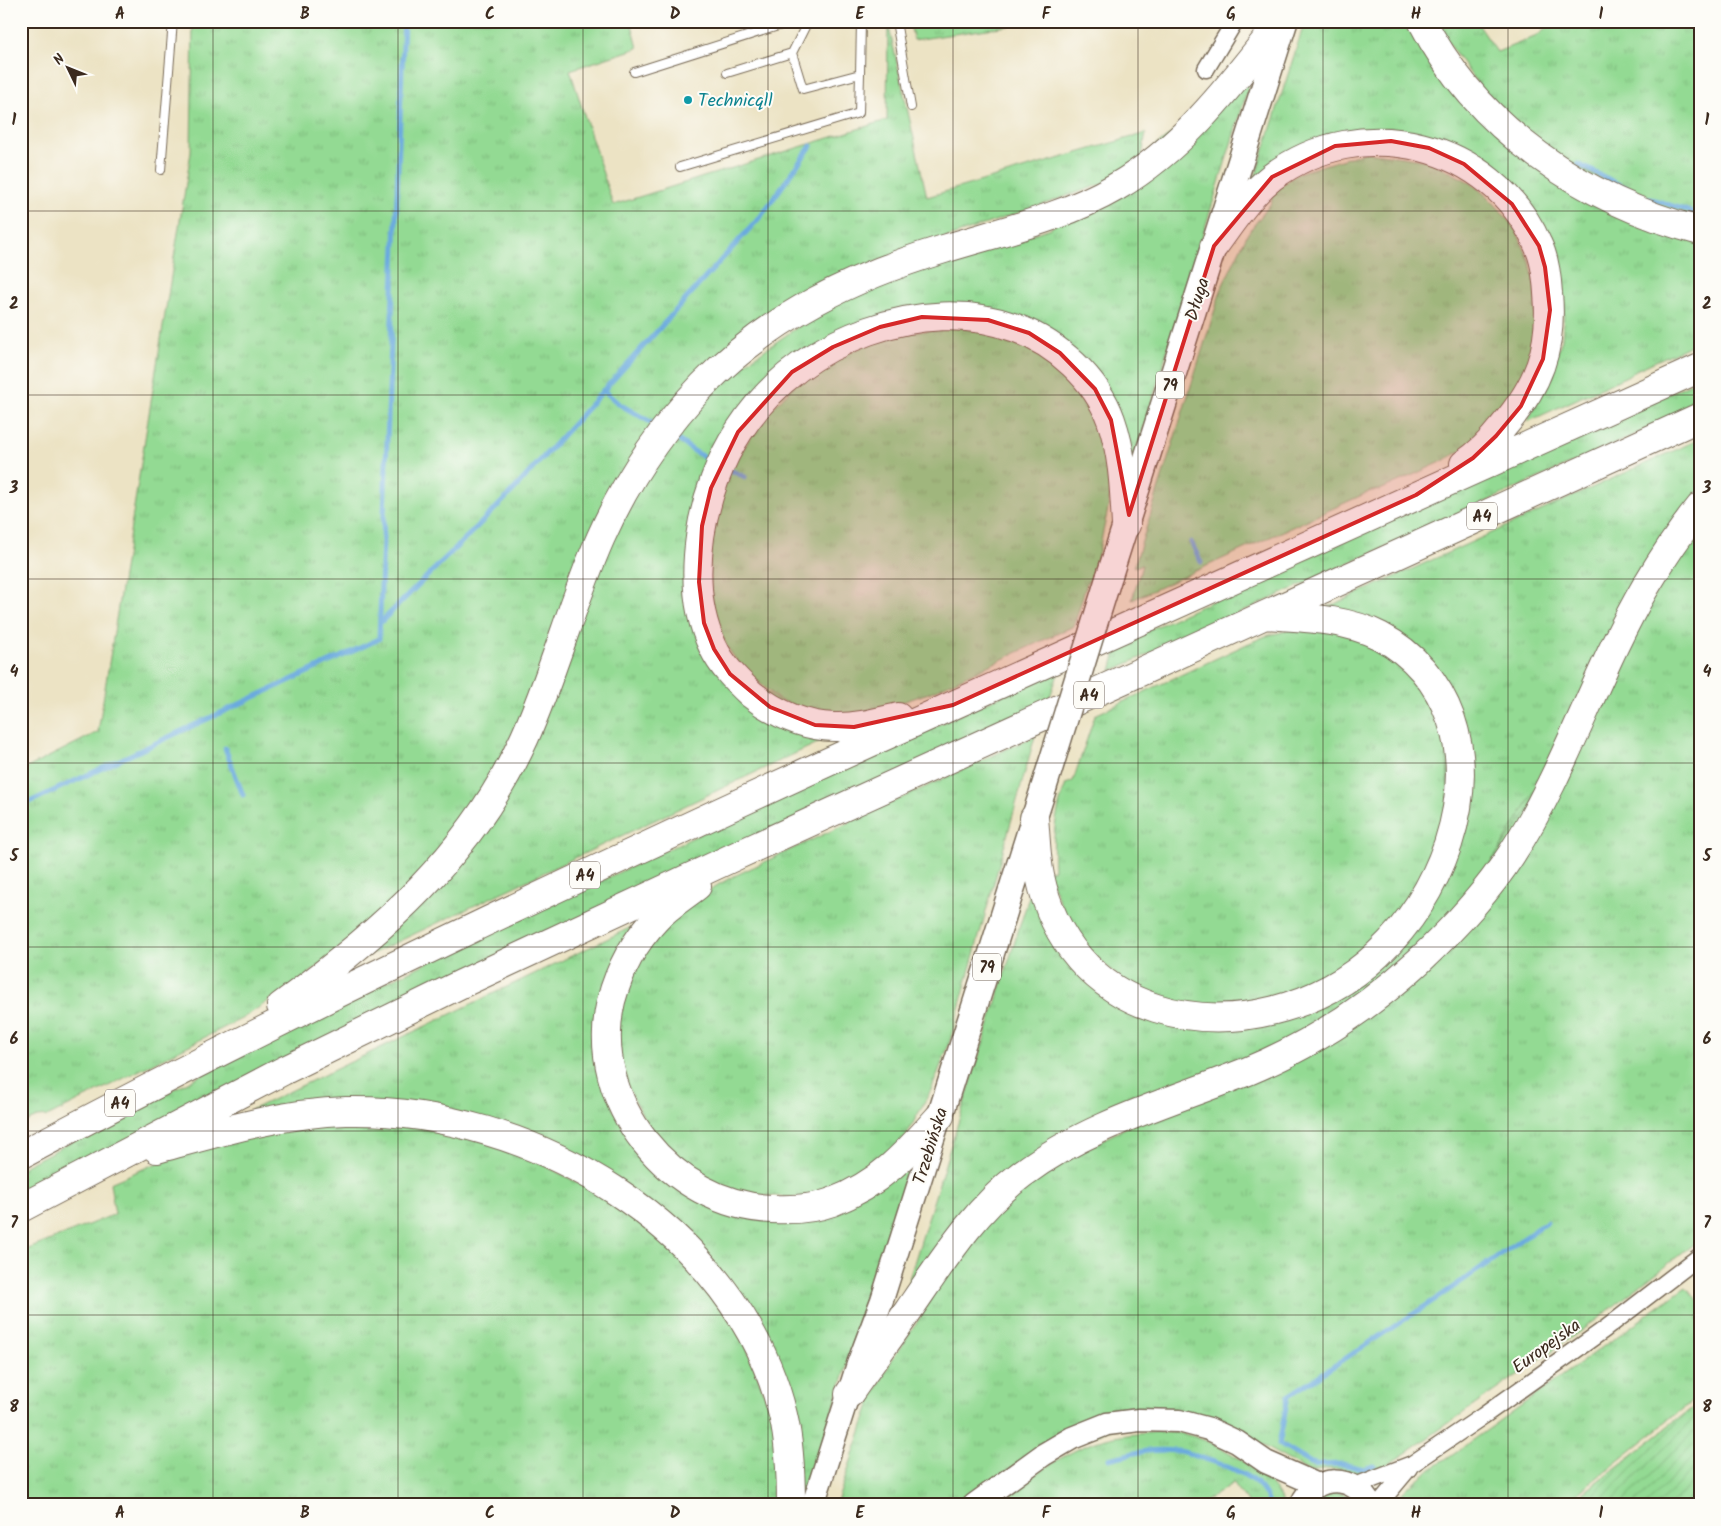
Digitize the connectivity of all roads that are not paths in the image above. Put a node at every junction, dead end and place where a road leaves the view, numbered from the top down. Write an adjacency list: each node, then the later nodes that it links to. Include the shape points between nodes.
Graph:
1 (173, 21): 16 (lane)
2 (794, 21): 11 (lane)
3 (808, 21): 9 (lane)
4 (861, 21): 13 (lane)
5 (896, 21): 14 (lane)
6 (1234, 21): 10 (street)
7 (1283, 21): 18 (main road, Długa / 79); 29 (highway, via 1195,124 1158,158 1128,179 1086,203 1034,223 872,273 823,296 777,324 705,383 656,440 617,504 524,740 477,819 437,872 374,934)
8 (1422, 21): 17 (highway, via 1449,66 1478,100 1509,132 1547,162 1623,205)
9 (792, 53): 12 (lane); 13 (lane, via 803,90)
10 (1206, 69)
11 (634, 72)
12 (727, 74)
13 (860, 74): 15 (lane, via 859,113)
14 (911, 106)
15 (680, 167)
16 (161, 170)
17 (1700, 231)
18 (1214, 246): 21 (highway, via 1258,189 1272,177 1307,157 1349,143 1391,141 1429,148 1482,176 1512,204 1529,227 1545,267 1550,310 1543,359 1521,406 1496,436 1473,458); 23 (main road, Długa / 79)
19 (1700, 368): 21 (highway, A4)
20 (1700, 417): 24 (highway, A4)
21 (1416, 495): 25 (highway, A4)
22 (1700, 507): 35 (highway, via 1645,588 1530,824 1489,885 1450,930 1381,994 1316,1037 1250,1070 1100,1128 1024,1172 993,1198 959,1238)
23 (1126, 525): 25 (highway, via 1119,450 1111,420 1095,389 1074,365 1045,342 1022,330 967,317 922,317 900,322 855,336 833,347 792,372 776,386 738,432 718,471 706,506 700,542 699,582 704,623 714,649 730,674 758,699 784,715 816,725 854,726); 26 (main road, Długa / 79, bridge)
24 (1264, 615): 27 (highway, via 1342,623 1386,640 1411,657 1426,673 1453,726 1458,746 1459,788 1451,833 1433,880 1416,910 1378,954 1327,989 1267,1012 1191,1017 1142,1004 1100,980 1068,944 1044,893); 28 (highway, A4)
25 (953, 704): 29 (highway, A4, via 444,941)
26 (1044, 787): 27 (main road, Trzebińska / 79)
27 (1034, 818): 30 (main road, Trzebińska / 79)
28 (738, 854): 30 (highway, via 656,919 633,950 616,985 607,1046 614,1085 640,1136 655,1155 702,1191 750,1207 785,1210 830,1202 873,1181 894,1166); 32 (highway, A4, via 358,1034)
29 (220, 1052): 31 (highway, A4)
30 (940, 1116): 35 (main road, Trzebińska / 79)
31 (21, 1155)
32 (103, 1164): 33 (highway, A4); 40 (highway, via 272,1119 347,1111 449,1121 487,1130 546,1152 594,1178 657,1221 700,1262 747,1325 764,1359 783,1415)
33 (21, 1208)
34 (1700, 1256): 37 (street, Europejska, via 1605,1329)
35 (849, 1394): 41 (main road, Trzebińska / 79)
36 (1266, 1462): 38 (main road); 42 (main road, via 1237,1442 1199,1426 1161,1420 1116,1422 1089,1430 1053,1448); 43 (main road)
37 (1412, 1464): 39 (street, Europejska); 45 (street, Europejska)
38 (1318, 1485): 39 (main road, via 1336,1481); 43 (main road)
39 (1354, 1486): 44 (main road)
40 (791, 1505)
41 (814, 1505)
42 (974, 1505)
43 (1300, 1505)
44 (1370, 1505)
45 (1378, 1505)

